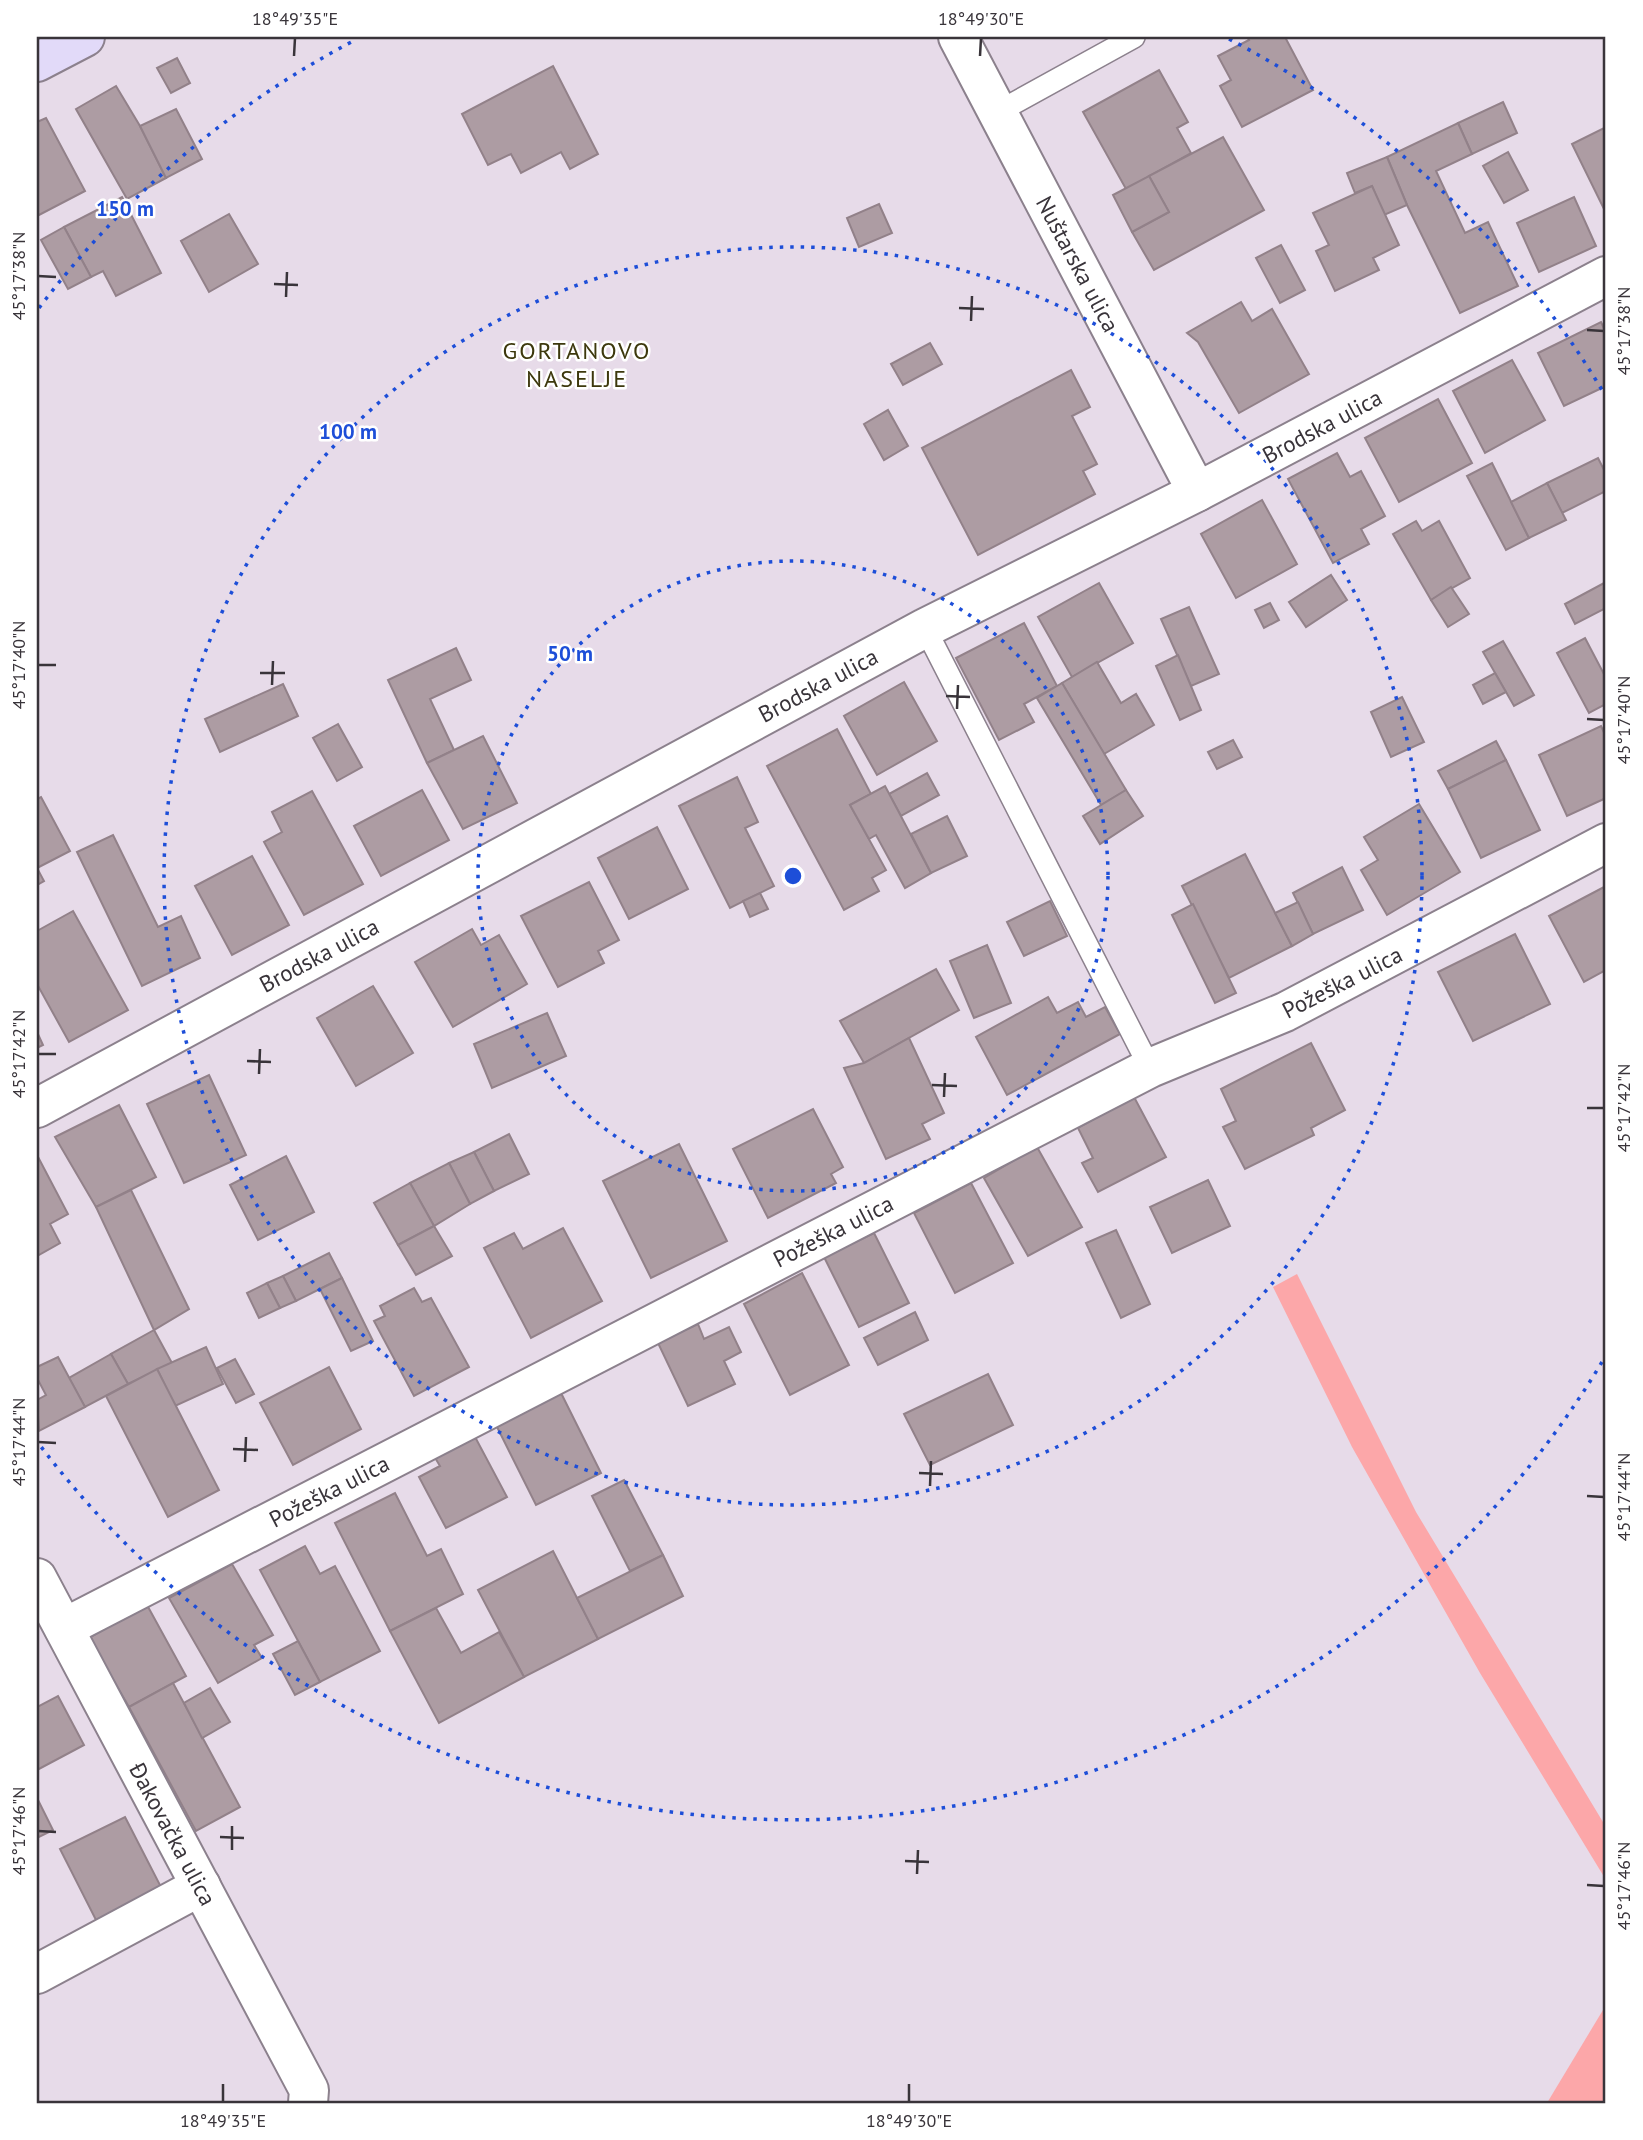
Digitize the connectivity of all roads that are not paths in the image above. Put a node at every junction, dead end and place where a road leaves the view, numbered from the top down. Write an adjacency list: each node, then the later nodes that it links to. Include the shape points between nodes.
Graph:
1 (85, 37): 4 (main road)
2 (958, 37): 5 (street, Nuštarska ulica)
3 (1134, 37): 5 (lane)
4 (37, 62)
5 (998, 112): 7 (street, Nuštarska ulica)
6 (1606, 276): 7 (street, Brodska ulica)
7 (1197, 492): 8 (street, Brodska ulica)
8 (925, 628): 10 (lane); 11 (street, Brodska ulica)
9 (1606, 844): 10 (street, Požeška ulica, via 1285,1012)
10 (1150, 1068): 13 (street, Požeška ulica)
11 (37, 1108)
12 (37, 1578): 13 (street, Đakovačka ulica)
13 (64, 1628): 14 (street, Đakovačka ulica)
14 (201, 1886): 15 (street); 16 (street, Đakovačka ulica)
15 (37, 1974)
16 (308, 2097)

